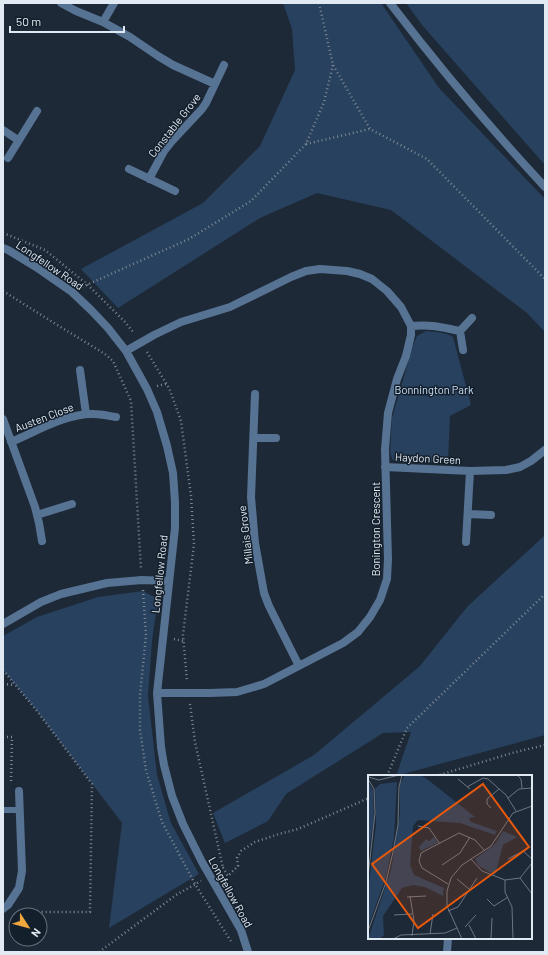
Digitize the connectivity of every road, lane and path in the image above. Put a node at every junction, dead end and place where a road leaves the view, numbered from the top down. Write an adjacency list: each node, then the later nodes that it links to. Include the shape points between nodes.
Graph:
1 (61, 3): 5 (street, Constable Grove, via 76,12)
2 (114, 3): 5 (street)
3 (319, 3): 7 (path)
4 (390, 3): 17 (street, via 464,95)
5 (103, 22): 8 (street, Constable Grove, via 163,59)
6 (224, 65): 8 (street, Constable Grove)
7 (333, 65): 10 (path); 13 (path, via 324,102)
8 (215, 84): 16 (street, Constable Grove, via 202,109 164,151)
9 (37, 111): 12 (street)
10 (370, 129): 13 (path); 21 (path, via 428,159)
11 (3, 130): 12 (street)
12 (18, 140): 14 (street)
13 (306, 144): 22 (path, via 251,201 189,239)
14 (8, 158)
15 (129, 169): 16 (street)
16 (149, 179): 18 (street)
17 (545, 187)
18 (175, 191)
19 (3, 233): 22 (path, via 45,250)
20 (3, 248): 23 (street, Longfellow Road)
21 (545, 278)
22 (88, 284): 23 (path); 27 (path)
23 (72, 292): 29 (street, Longfellow Road, via 108,328)
24 (472, 318): 26 (street)
25 (411, 326): 26 (street, via 422,324); 27 (street, via 401,307 372,279 347,270 320,269 291,277 230,307 181,322); 39 (street, Bonington Crescent, via 406,356 388,413)
26 (460, 331): 28 (street)
27 (141, 342): 29 (street); 55 (path, via 169,388 181,421 191,496 194,544 183,635)
28 (463, 350)
29 (126, 352): 47 (street, Longfellow Road, via 157,412 173,473 175,528)
30 (80, 370): 32 (street, Austen Close)
31 (255, 394): 35 (street, Millais Grove)
32 (86, 414): 33 (street, Austen Close); 37 (street, Austen Close, via 67,418)
33 (116, 417)
34 (3, 419): 37 (street, Austen Close)
35 (254, 438): 36 (street); 50 (street, Millais Grove, via 251,497 255,543 264,593)
36 (276, 438)
37 (11, 442): 44 (street, Austen Close)
38 (545, 450): 40 (street, Haydon Green, via 520,467)
39 (385, 467): 40 (street, Haydon Green); 50 (street, Bonington Crescent, via 388,559 387,579 380,600 358,632 343,643)
40 (470, 471): 42 (street, Haydon Green)
41 (72, 504): 44 (street)
42 (468, 514): 43 (street); 46 (street, Haydon Green)
43 (491, 515)
44 (37, 516): 45 (street, Austen Close)
45 (42, 541)
46 (466, 542)
47 (169, 581): 49 (street, via 108,583 61,594); 54 (street, Longfellow Road)
48 (545, 594): 58 (path, via 407,728)
49 (3, 624)
50 (299, 666): 55 (street, Bonington Crescent, via 264,684 236,692)
51 (3, 670): 53 (path)
52 (3, 684): 53 (path)
53 (15, 685): 67 (path, via 92,784 90,912)
54 (158, 693): 55 (street, Bonington Crescent); 65 (street, Longfellow Road, via 161,747 172,796)
55 (188, 693): 64 (path, via 195,742)
56 (3, 737): 60 (path, via 12,737 11,784)
57 (545, 745): 59 (path)
58 (388, 775)
59 (439, 775)
60 (19, 791): 63 (street)
61 (368, 798): 64 (path, via 298,829 255,842 241,851 237,858 238,866 228,876)
62 (3, 810): 63 (lane)
63 (20, 810): 66 (street, via 22,870 19,888)
64 (224, 868): 65 (path)
65 (209, 876): 69 (path, via 176,895); 70 (street, Longfellow Road, via 241,930)
66 (3, 909)
67 (48, 912)
68 (448, 939): 71 (street)
69 (99, 952)
70 (248, 952)
71 (447, 952)

